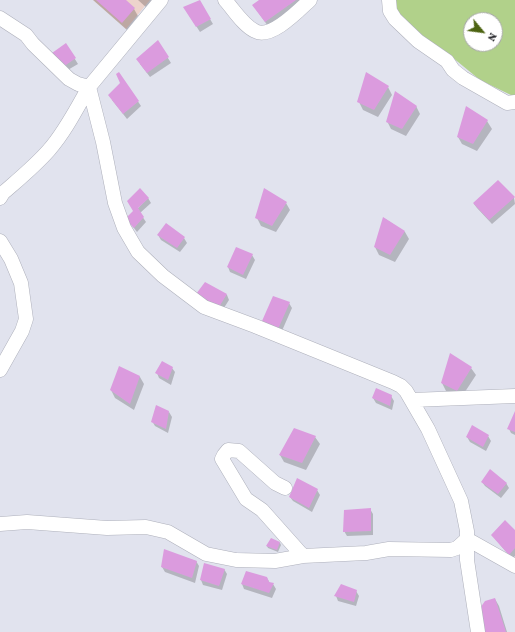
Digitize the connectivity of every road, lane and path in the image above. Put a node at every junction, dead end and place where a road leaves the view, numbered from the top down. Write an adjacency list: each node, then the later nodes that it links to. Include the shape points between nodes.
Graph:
1 (161, 0): 6 (street)
2 (225, 0): 3 (street, via 257,33 267,32 282,25)
3 (310, 0)
4 (389, 0): 7 (street, via 390,11 395,19 418,41 447,61 462,78 507,103)
5 (0, 18): 6 (street, via 26,34 69,79)
6 (89, 87): 8 (street, via 71,119 49,149); 12 (street, via 115,203 124,228 138,252 163,276 204,306 393,382 401,386)
7 (515, 102)
8 (0, 198)
9 (0, 241): 10 (street, via 21,282 26,320)
10 (0, 370)
11 (515, 396): 12 (street)
12 (412, 400): 15 (street, via 461,501)
13 (285, 488): 16 (street, via 275,483 239,451 228,450 224,455 222,460 246,499 262,510)
14 (0, 524): 16 (street, via 27,522 107,528 146,527 168,532 206,554 236,560 275,561)
15 (467, 539): 16 (street, via 451,550 389,549 366,553); 17 (street); 18 (street, via 467,560)
16 (303, 556)
17 (515, 566)
18 (478, 632)

